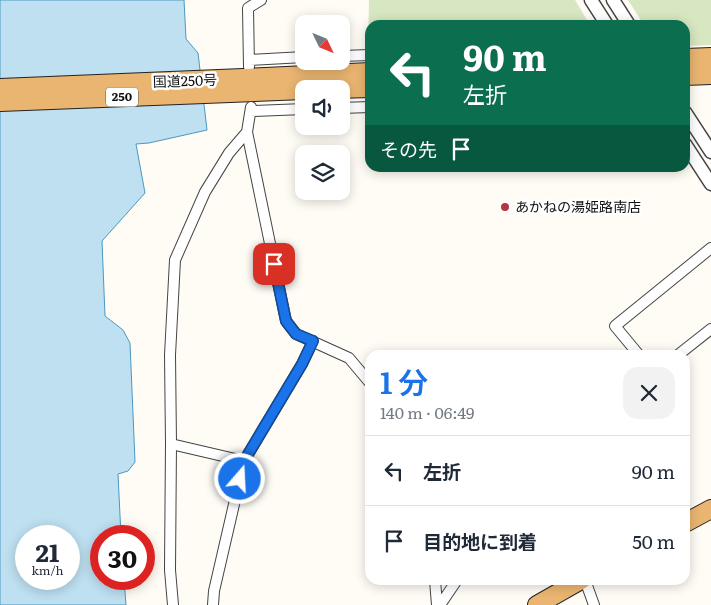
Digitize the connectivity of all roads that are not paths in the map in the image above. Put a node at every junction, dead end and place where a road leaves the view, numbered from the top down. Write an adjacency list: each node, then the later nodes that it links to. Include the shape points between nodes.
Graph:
1 (261, 0): 14 (street, via 248,8)
2 (591, 0): 4 (street)
3 (613, 0): 5 (street)
4 (604, 20)
5 (626, 20)
6 (365, 55): 7 (street)
7 (350, 56)
8 (711, 57): 9 (highway)
9 (690, 58)
10 (295, 62): 14 (street)
11 (365, 73): 14 (highway, 国道250号 / 250)
12 (711, 75): 13 (highway)
13 (690, 76)
14 (248, 86): 15 (highway, 国道250号 / 250); 17 (highway, 国道250号 / 250); 19 (highway, 国道250号 / 250); 20 (street); 24 (street)
15 (0, 88)
16 (365, 88): 18 (highway)
17 (295, 89)
18 (350, 89)
19 (0, 102)
20 (295, 105)
21 (365, 107): 22 (street)
22 (350, 108)
23 (690, 120): 26 (street)
24 (248, 132): 30 (street, via 286,321 296,334); 34 (street, via 229,152 204,192 175,260 170,355)
25 (690, 152): 27 (street)
26 (711, 152)
27 (711, 184)
28 (711, 248): 31 (street, via 615,326)
29 (711, 328): 32 (street)
30 (313, 341): 33 (street, via 349,358); 35 (street)
31 (634, 350)
32 (684, 350)
33 (365, 377)
34 (172, 444): 35 (street); 42 (street, via 170,570)
35 (244, 461): 43 (street)
36 (711, 509): 37 (highway)
37 (690, 520)
38 (436, 585): 44 (street)
39 (453, 585): 44 (street)
40 (574, 585): 45 (highway)
41 (585, 585): 46 (street)
42 (173, 605)
43 (213, 605)
44 (439, 605)
45 (537, 605)
46 (594, 605)

